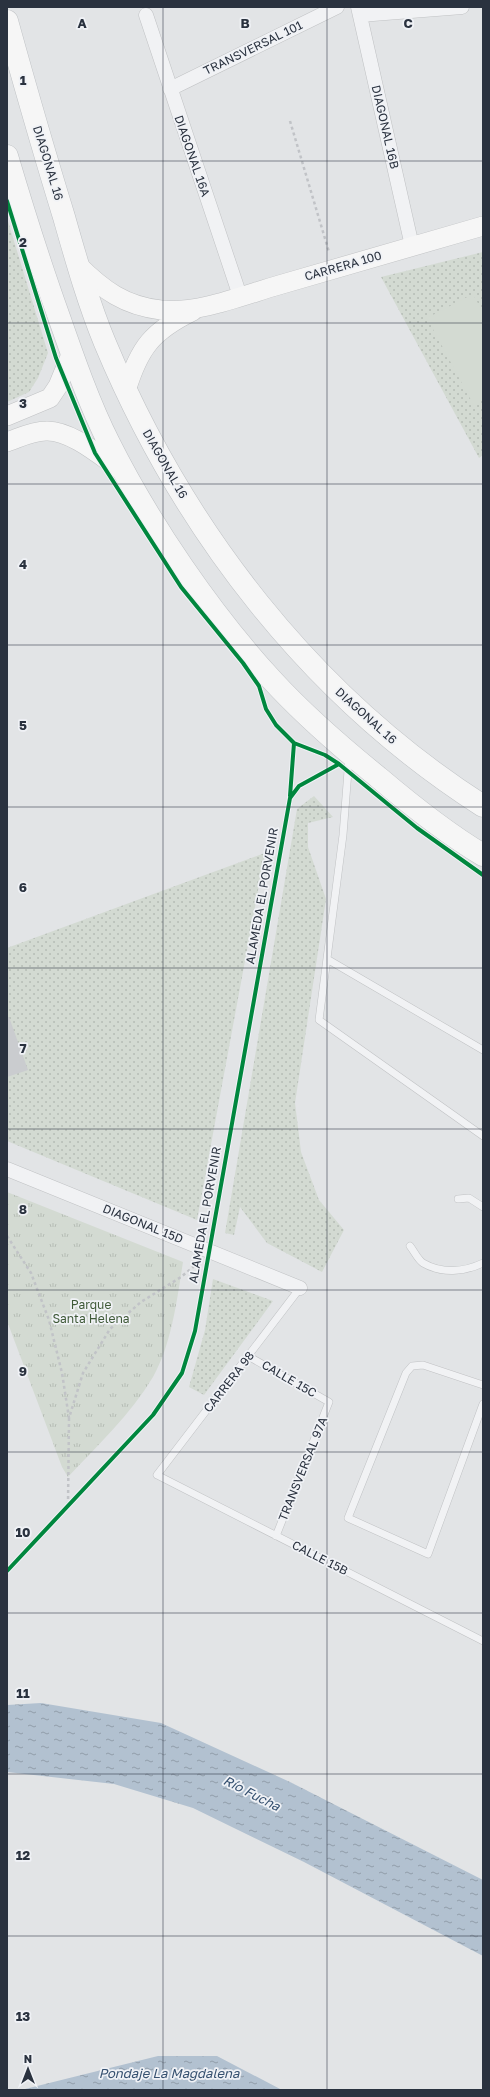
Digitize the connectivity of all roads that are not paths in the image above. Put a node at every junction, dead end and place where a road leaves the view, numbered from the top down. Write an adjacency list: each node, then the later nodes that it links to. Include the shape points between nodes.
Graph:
1 (337, 7): 6 (street, TRANSVERSAL 101)
2 (462, 7): 3 (street)
3 (359, 11): 9 (street, DIAGONAL 16B)
4 (146, 15): 6 (street, DIAGONAL 16A)
5 (7, 21): 10 (main road, DIAGONAL 16)
6 (170, 89): 11 (street, DIAGONAL 16A)
7 (7, 156): 13 (main road, via 29,229)
8 (483, 226): 9 (street, CARRERA 100)
9 (412, 246): 11 (street, CARRERA 100)
10 (78, 265): 12 (street, CARRERA 100, via 98,285 117,298 139,306 162,310); 14 (main road, DIAGONAL 16, via 104,341)
11 (240, 296): 12 (street, CARRERA 100)
12 (202, 307): 14 (street, CARRERA 100, via 172,322 156,334 133,367)
13 (72, 352): 15 (street, via 58,386 50,398); 17 (main road, via 95,411)
14 (126, 391): 19 (main road, DIAGONAL 16, via 152,445 184,499 254,598 280,630 330,684 374,725 426,767)
15 (7, 416)
16 (7, 442): 17 (street, via 32,433 57,432 72,438)
17 (125, 473): 18 (main road, via 172,549 242,644 271,680)
18 (350, 754): 20 (main road, via 398,794); 21 (lane, via 343,835)
19 (483, 806)
20 (483, 855)
21 (327, 959): 22 (lane); 23 (lane, via 319,1020)
22 (483, 1050)
23 (483, 1136)
24 (7, 1169): 29 (street, DIAGONAL 15D)
25 (458, 1199): 26 (lane, via 469,1198)
26 (483, 1207)
27 (410, 1246): 28 (lane, via 422,1262 446,1271 470,1270)
28 (483, 1263)
29 (300, 1288): 30 (lane, CARRERA 98)
30 (248, 1356): 32 (lane, CALLE 15C); 34 (lane, CARRERA 98)
31 (483, 1385): 33 (lane, via 423,1365 412,1366 406,1373 348,1518 428,1554)
32 (329, 1402): 35 (lane, TRANSVERSAL 97A)
33 (483, 1404)
34 (157, 1475): 35 (lane, CALLE 15B)
35 (276, 1536): 36 (lane, CALLE 15B)
36 (483, 1641)

